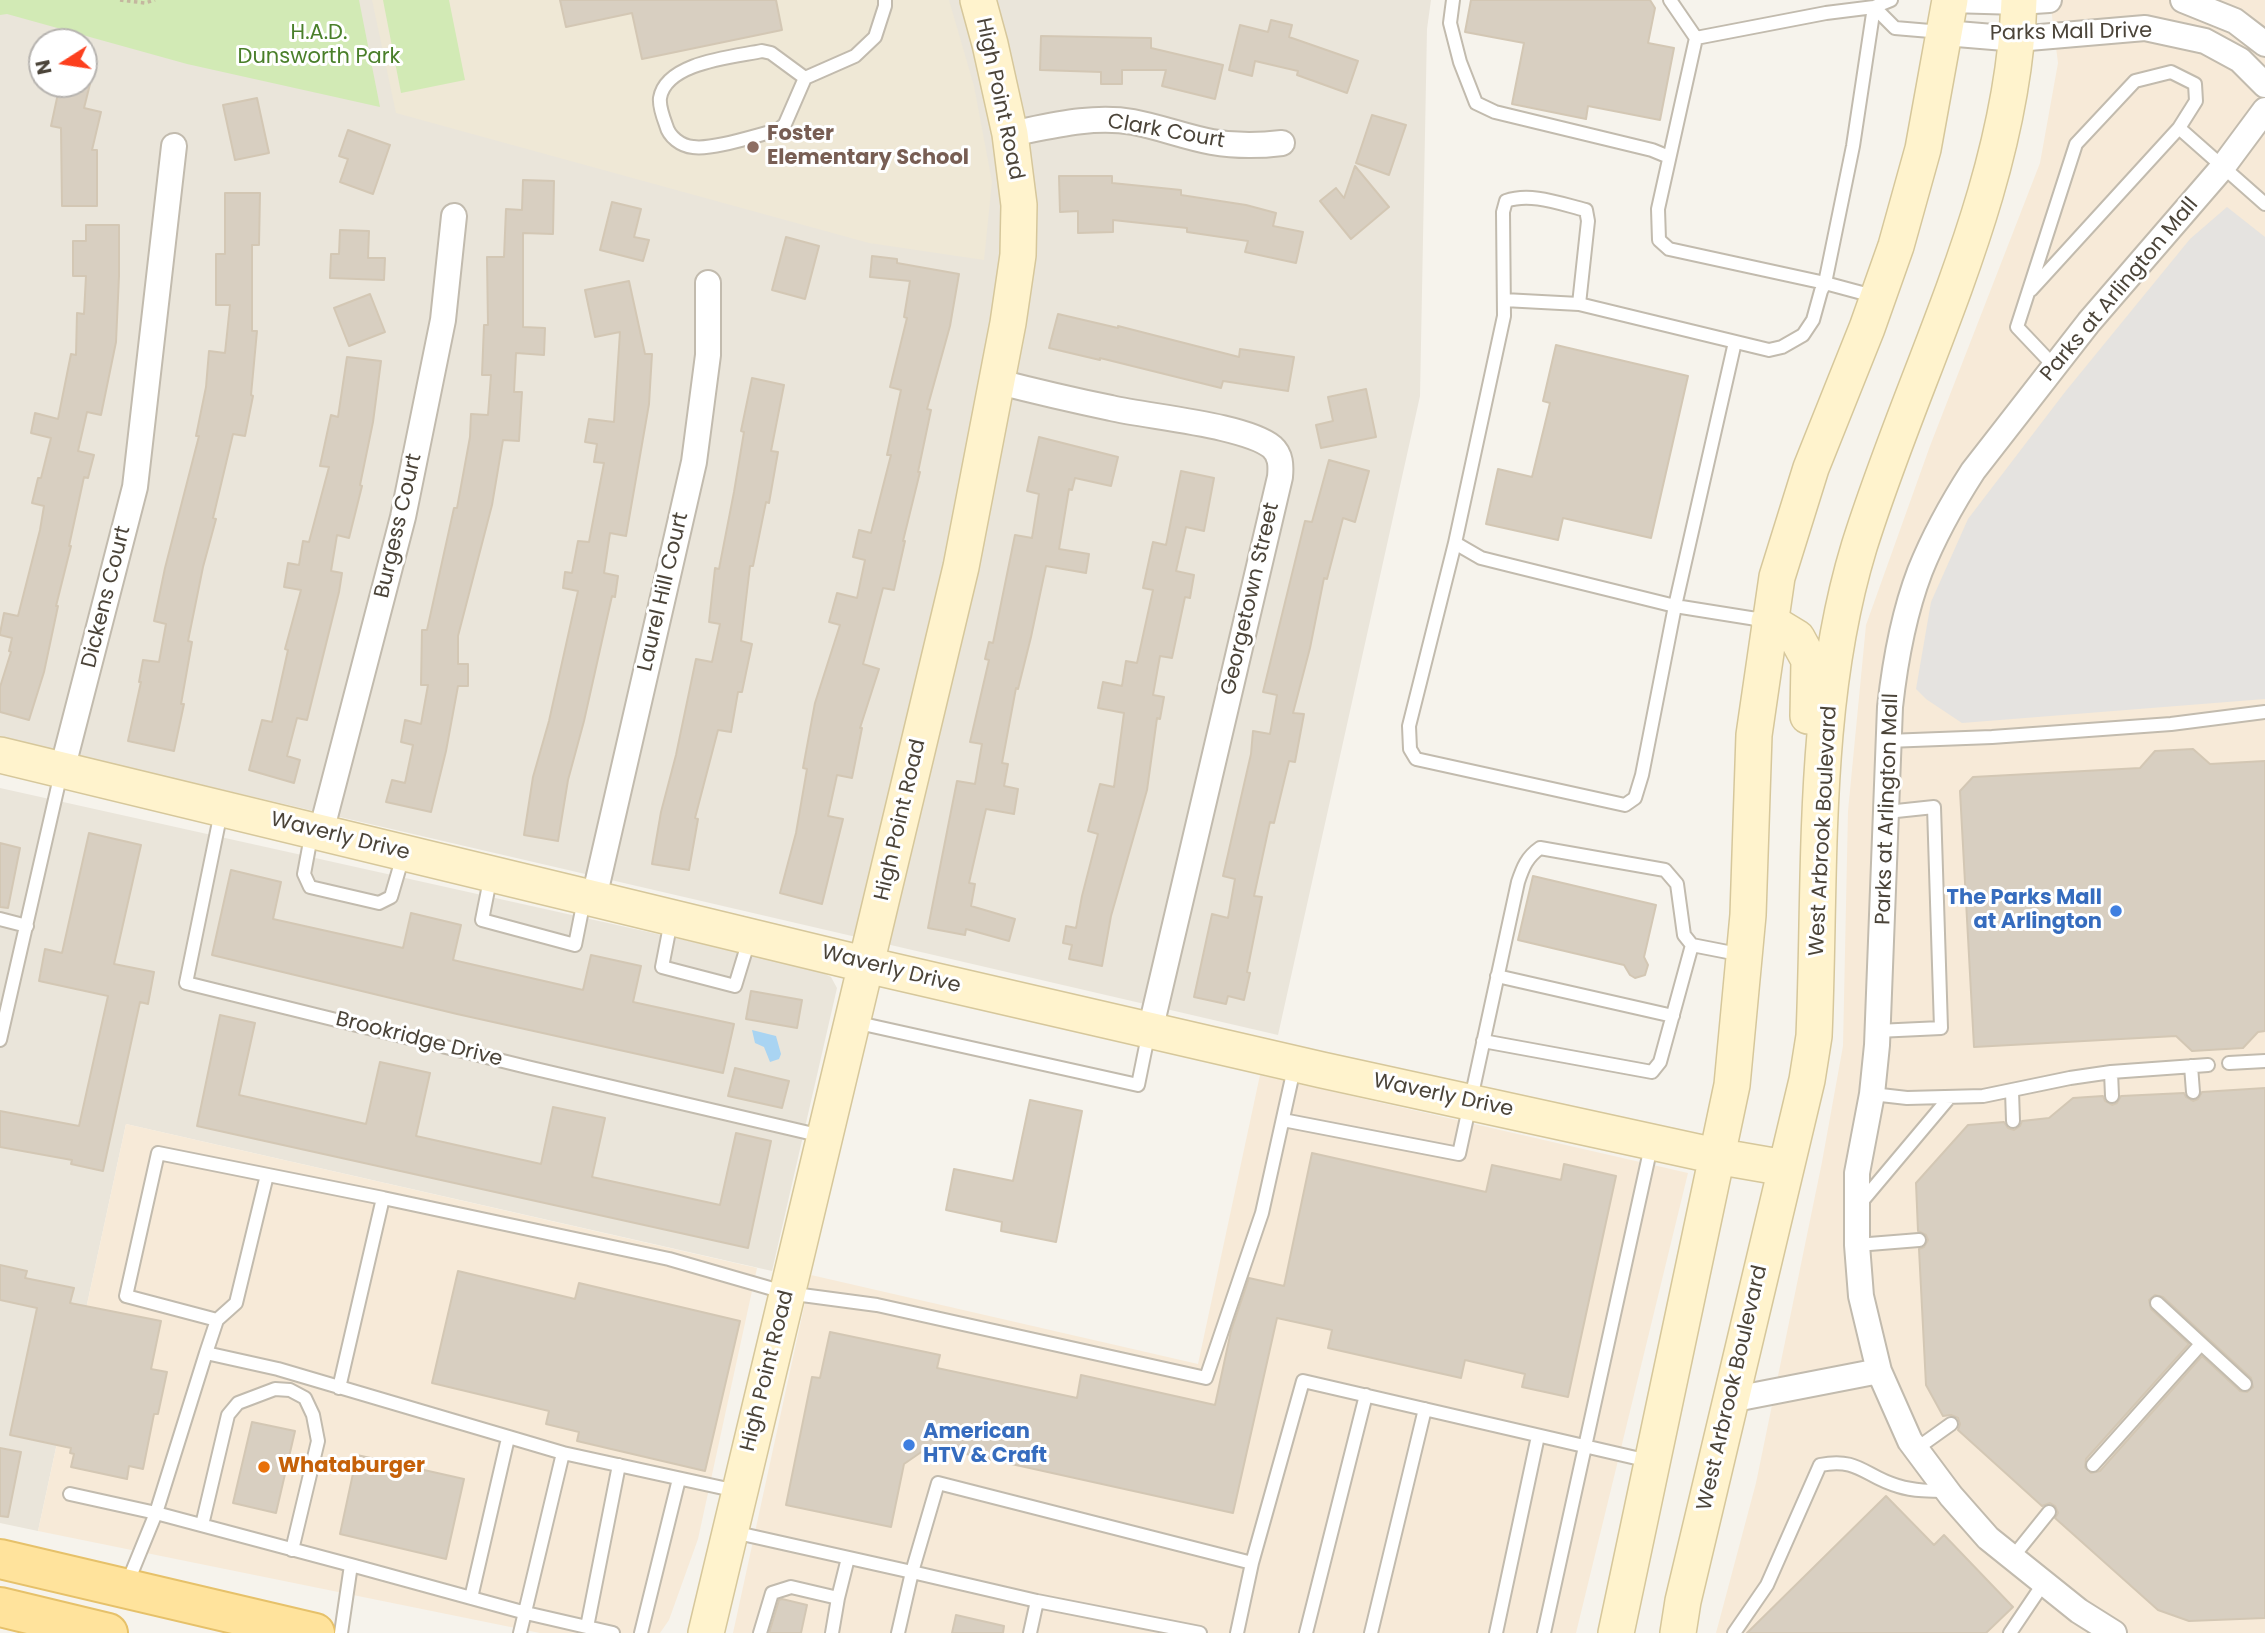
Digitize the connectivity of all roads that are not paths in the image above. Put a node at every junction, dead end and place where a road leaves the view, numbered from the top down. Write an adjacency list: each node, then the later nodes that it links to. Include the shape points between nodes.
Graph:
1 (885, 0): 13 (lane, via 875,37 855,56)
2 (978, 0): 17 (street, High Point Road)
3 (1453, 0): 20 (lane, via 1450,23 1476,103 1494,112)
4 (1670, 0): 10 (lane)
5 (1891, 0): 8 (lane)
6 (2183, 0): 12 (street, via 2235,21)
7 (2029, 1): 9 (street, Parks Mall Drive); 11 (street, West Arbrook Boulevard)
8 (1874, 7): 9 (lane, via 1895,28); 10 (lane); 25 (lane, via 1853,146)
9 (1946, 8): 11 (street, Parks Mall Drive); 27 (street, via 1923,149)
10 (1696, 38): 20 (lane)
11 (2017, 39): 14 (street, Parks Mall Drive, via 2145,28 2175,33 2205,41 2240,60); 39 (street, West Arbrook Boulevard, via 2009,97 1966,259 1859,549 1837,640)
12 (2265, 44)
13 (805, 78): 13 (lane, via 762,51 685,68 663,88 659,101 667,130 676,141 707,147 778,130)
14 (2265, 85)
15 (2265, 110): 21 (street, Parks at Arlington Mall)
16 (2179, 128): 21 (lane); 26 (lane); 26 (lane, via 2196,101 2195,84 2171,72 2135,81 2076,144)
17 (1010, 134): 18 (street, Clark Court, via 1107,120 1213,142); 32 (street, High Point Road, via 1019,205 1018,255)
18 (1282, 143)
19 (174, 146): 40 (street, Dickens Court, via 135,486)
20 (1669, 157): 25 (lane, via 1658,209 1659,240 1669,248)
21 (2222, 168): 22 (lane); 31 (street, Parks at Arlington Mall)
22 (2265, 204)
23 (454, 216): 43 (street, Burgess Court, via 443,320 403,517)
24 (708, 283): 46 (street, Laurel Hill Court, via 708,355 694,463)
25 (1825, 283): 27 (lane); 30 (lane, via 1803,335 1769,350)
26 (2028, 293): 31 (lane, via 2017,327)
27 (1878, 297): 35 (street, via 1811,468 1777,576)
28 (1504, 300): 29 (lane); 29 (lane, via 1506,201 1535,198 1586,211); 33 (lane)
29 (1579, 304): 30 (lane)
30 (1735, 342): 34 (lane)
31 (2054, 366): 37 (street, Parks at Arlington Mall, via 1973,471 1920,571 1894,677)
32 (995, 382): 53 (street, High Point Road, via 961,567); 57 (street, Georgetown Street, via 1231,431 1261,440 1275,450 1281,462)
33 (1455, 542): 34 (lane, via 1481,558); 34 (lane, via 1409,726 1410,749 1416,758 1625,805 1635,798 1642,775)
34 (1675, 606): 35 (lane)
35 (1769, 621): 39 (street, via 1797,638 1809,660 1808,715); 52 (street, via 1754,735)
36 (2265, 712): 37 (lane, via 2171,724)
37 (1887, 741): 42 (street, Parks at Arlington Mall)
38 (0, 755): 40 (street, Waverly Drive)
39 (1822, 763): 78 (street, West Arbrook Boulevard, via 1814,1036)
40 (62, 770): 41 (street, Waverly Drive); 49 (lane, Dickens Court)
41 (222, 808): 43 (street, Waverly Drive); 75 (lane, Brookridge Drive, via 186,983)
42 (1887, 812): 58 (street, Parks at Arlington Mall); 58 (lane, via 1934,807 1941,1028)
43 (316, 831): 44 (street, Waverly Drive); 44 (lane, via 304,874 310,887 379,903 391,897)
44 (404, 852): 45 (street, Waverly Drive)
45 (491, 873): 46 (street, Waverly Drive); 46 (lane, via 482,920 575,945)
46 (589, 897): 47 (street, Waverly Drive)
47 (671, 917): 50 (street, Waverly Drive); 50 (lane, via 662,967 735,986)
48 (0, 919): 49 (lane)
49 (27, 926): 59 (lane, Dickens Court)
50 (750, 936): 53 (street, Waverly Drive)
51 (1692, 944): 52 (lane); 54 (lane, via 1685,935 1677,884 1665,870 1540,848 1525,862 1518,882); 55 (lane)
52 (1744, 955): 77 (street, via 1732,1086)
53 (867, 964): 56 (street, High Point Road); 57 (street, Waverly Drive)
54 (1497, 976): 55 (lane); 60 (lane)
55 (1673, 1016): 60 (lane, via 1660,1062 1652,1072)
56 (853, 1022): 57 (lane, via 1138,1085); 75 (street, High Point Road)
57 (1150, 1031): 63 (street, Waverly Drive)
58 (1877, 1031): 69 (street, Parks at Arlington Mall)
59 (0, 1040)
60 (1483, 1041): 72 (lane)
61 (2265, 1061): 62 (lane)
62 (2229, 1063)
63 (1296, 1064): 72 (street, Waverly Drive); 73 (lane)
64 (2208, 1065): 65 (lane)
65 (2191, 1066): 66 (lane); 68 (lane)
66 (2110, 1072): 67 (lane); 70 (lane)
67 (2012, 1091): 71 (lane); 74 (lane)
68 (2193, 1092)
69 (1872, 1094): 71 (lane); 81 (street, Parks at Arlington Mall, via 1857,1173)
70 (2112, 1096)
71 (1949, 1098): 81 (lane)
72 (1469, 1102): 73 (lane, via 1459,1154); 76 (street, Waverly Drive)
73 (1283, 1120): 84 (lane, via 1262,1213 1206,1378 877,1305)
74 (2013, 1121)
75 (826, 1137): 84 (street, High Point Road)
76 (1652, 1142): 77 (street, Waverly Drive); 98 (lane)
77 (1716, 1156): 78 (street, Waverly Drive); 101 (street)
78 (1785, 1168): 93 (street, West Arbrook Boulevard)
79 (267, 1175): 80 (lane); 86 (lane, via 236,1303); 86 (lane, via 158,1153 126,1296)
80 (383, 1198): 84 (lane, via 669,1259); 91 (lane)
81 (1857, 1207): 83 (street, Parks at Arlington Mall)
82 (1919, 1240): 83 (lane)
83 (1857, 1245): 89 (street, Parks at Arlington Mall, via 1861,1296)
84 (787, 1293): 106 (street, High Point Road)
85 (2157, 1303): 87 (lane)
86 (217, 1320): 88 (lane)
87 (2201, 1344): 90 (lane); 103 (lane)
88 (206, 1353): 91 (lane); 109 (lane)
89 (1879, 1371): 93 (street); 99 (street, Parks at Arlington Mall)
90 (2245, 1384)
91 (339, 1388): 97 (lane)
92 (1366, 1395): 94 (lane); 116 (lane, via 1303,1381); 143 (lane)
93 (1730, 1400): 148 (street, West Arbrook Boulevard)
94 (1425, 1409): 96 (lane); 144 (lane)
95 (1951, 1424): 99 (lane)
96 (1538, 1436): 98 (lane); 145 (lane)
97 (508, 1438): 100 (lane); 122 (lane)
98 (1586, 1447): 101 (lane); 146 (lane)
99 (1916, 1449): 105 (street, Parks at Arlington Mall)
100 (563, 1453): 102 (lane); 125 (lane)
101 (1651, 1462): 147 (street)
102 (619, 1465): 104 (lane); 127 (lane)
103 (2093, 1465)
104 (679, 1479): 106 (lane); 136 (lane)
105 (1948, 1491): 115 (street, Parks at Arlington Mall); 149 (lane, via 1896,1486 1846,1462 1820,1465 1767,1586)
106 (739, 1492): 111 (street, High Point Road)
107 (70, 1494): 109 (lane)
108 (2049, 1512): 115 (lane)
109 (156, 1513): 110 (lane); 121 (lane)
110 (202, 1525): 112 (lane); 112 (lane, via 228,1415 238,1403 260,1393 290,1390 304,1398 318,1441)
111 (729, 1531): 113 (lane); 137 (street, High Point Road)
112 (292, 1550): 117 (lane)
113 (848, 1558): 118 (lane); 123 (lane)
114 (0, 1559): 121 (main road)
115 (2012, 1559): 120 (street, Parks at Arlington Mall)
116 (1252, 1563): 118 (lane, via 938,1483); 142 (lane)
117 (351, 1565): 122 (lane); 133 (lane)
118 (912, 1572): 124 (lane); 140 (lane)
119 (0, 1583): 121 (main road, via 102,1602)
120 (2043, 1584): 150 (lane); 151 (street, Parks at Arlington Mall)
121 (125, 1588): 132 (main road)
122 (471, 1598): 125 (lane)
123 (838, 1598): 138 (lane, via 791,1587 772,1592); 139 (lane)
124 (1037, 1601): 128 (lane); 141 (lane)
125 (526, 1613): 127 (lane); 134 (lane)
126 (17, 1614): 129 (main road)
127 (587, 1627): 135 (lane)
128 (1194, 1632)
129 (108, 1633)
130 (222, 1633): 131 (main road)
131 (238, 1633)
132 (315, 1633)
133 (341, 1633)
134 (520, 1633)
135 (614, 1633)
136 (641, 1633)
137 (706, 1633)
138 (760, 1633)
139 (832, 1633)
140 (898, 1633)
141 (1030, 1633)
142 (1237, 1633)
143 (1306, 1633)
144 (1371, 1633)
145 (1496, 1633)
146 (1544, 1633)
147 (1616, 1633)
148 (1678, 1633)
149 (1734, 1633)
150 (2010, 1633)
151 (2114, 1633)

